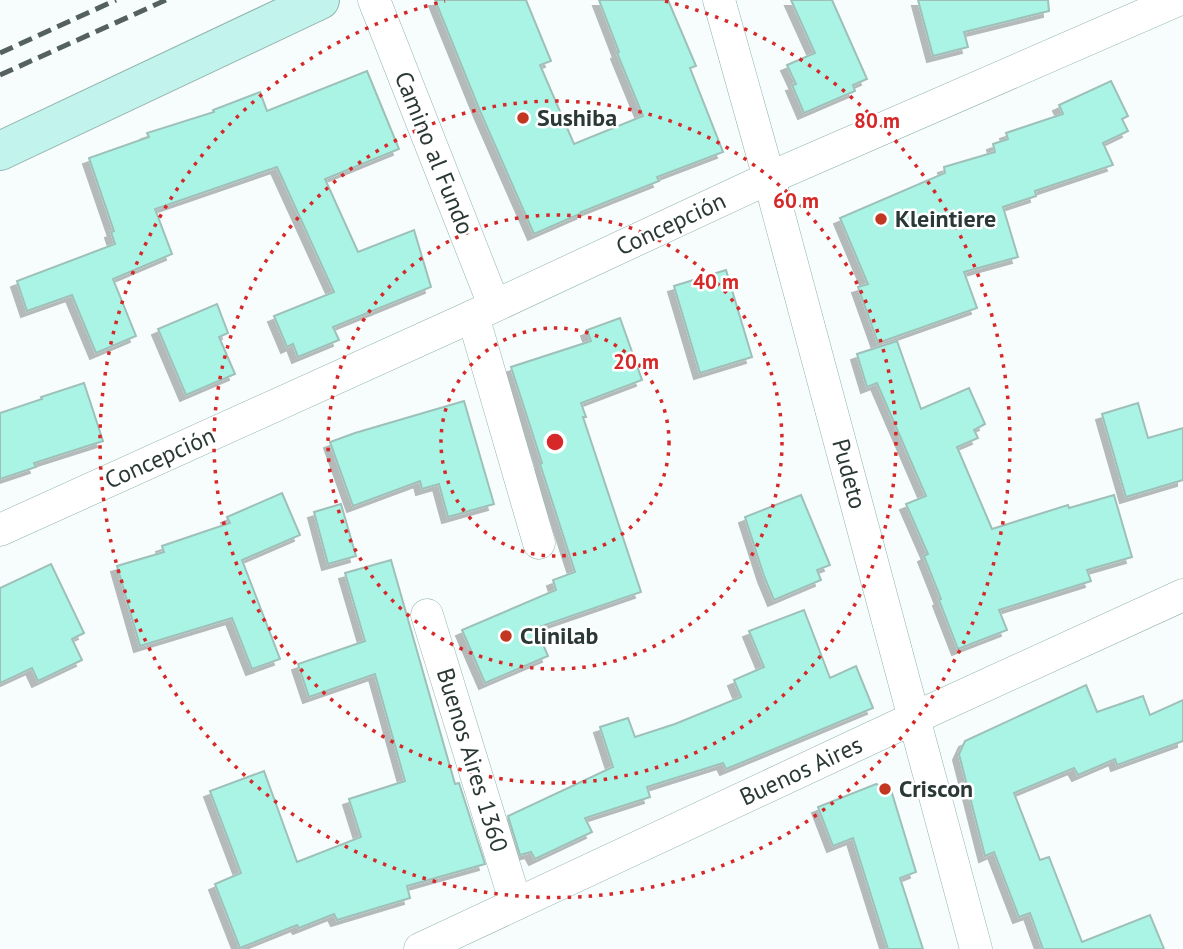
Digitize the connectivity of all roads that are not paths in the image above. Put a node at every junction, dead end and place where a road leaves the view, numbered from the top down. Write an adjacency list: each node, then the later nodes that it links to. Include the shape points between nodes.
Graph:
1 (320, 0): 5 (street)
2 (374, 0): 7 (street, Camino al Fundo)
3 (719, 0): 6 (street, Pudeto)
4 (1178, 0): 6 (street, Concepción)
5 (0, 151)
6 (769, 178): 7 (street, Concepción); 12 (street, Pudeto)
7 (484, 311): 8 (street, Concepción); 9 (street)
8 (0, 530)
9 (539, 543)
10 (1183, 595): 12 (street, Buenos Aires)
11 (426, 615): 13 (street, Buenos Aires 1360)
12 (914, 718): 13 (street, Buenos Aires); 15 (street, Pudeto)
13 (516, 904): 14 (street, Buenos Aires)
14 (420, 949)
15 (976, 949)

